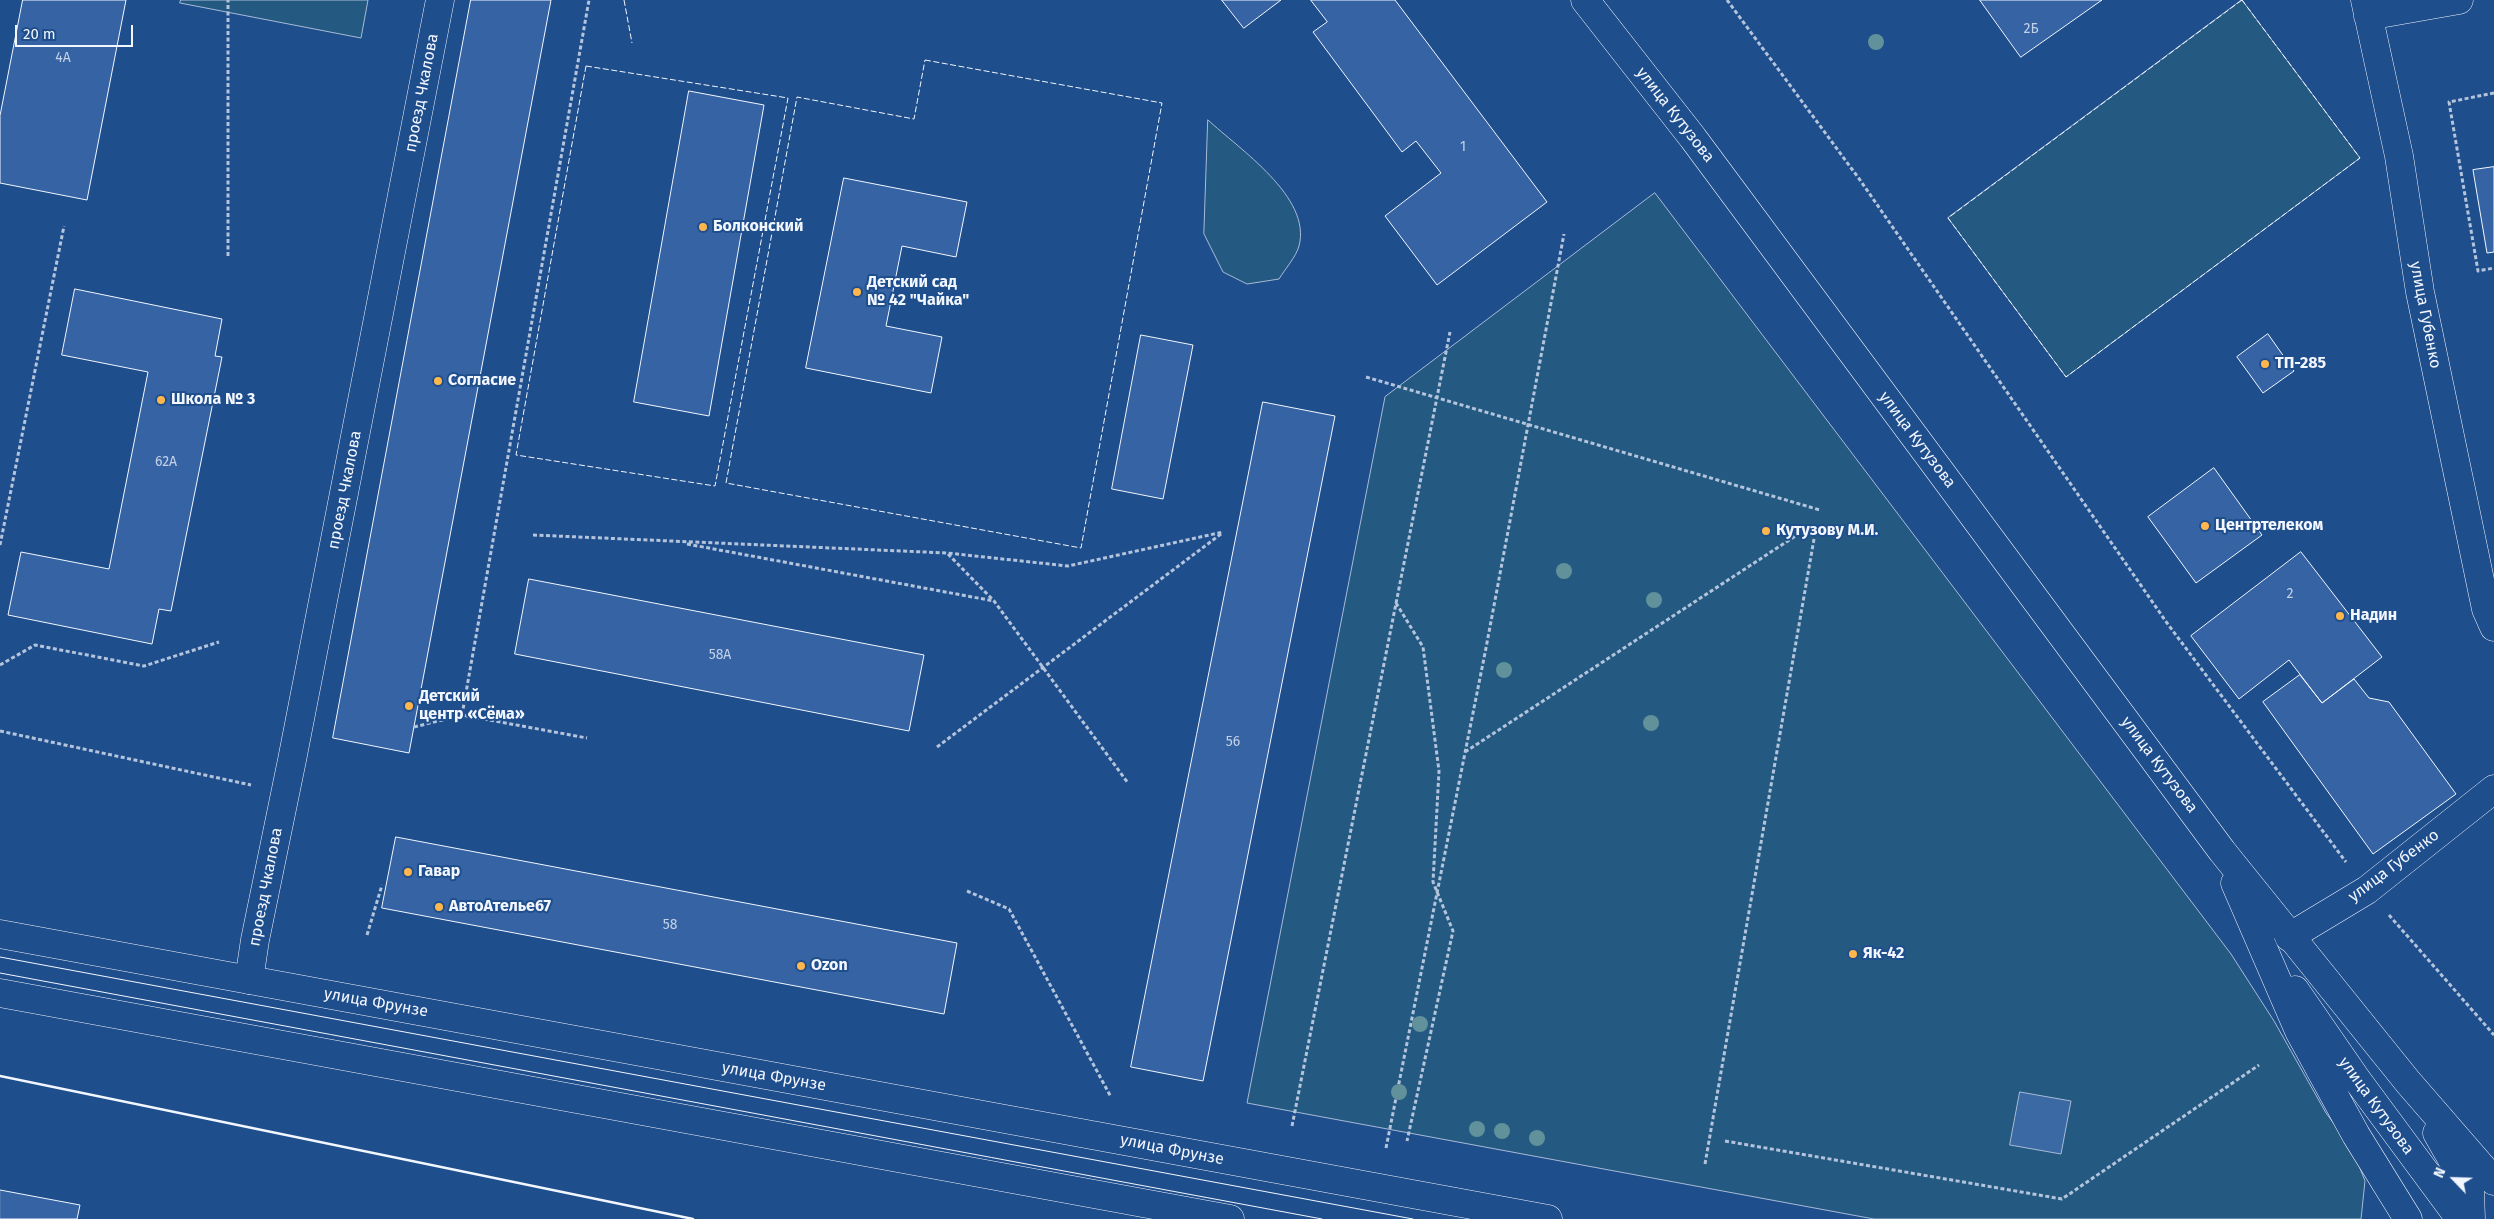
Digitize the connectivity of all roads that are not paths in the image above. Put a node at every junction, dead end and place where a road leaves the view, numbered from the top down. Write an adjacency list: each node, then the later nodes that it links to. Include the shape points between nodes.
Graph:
1 (440, 0): 11 (main road, проезд Чкалова)
2 (1585, 0): 7 (main road, улица Кутузова, via 1693,138)
3 (2460, 0): 4 (main road)
4 (2367, 8): 5 (main road, улица Губенко, via 2399,156 2420,292 2439,387 2486,609)
5 (2494, 628)
6 (2494, 788): 10 (main road, улица Губенко, via 2366,890)
7 (2222, 851): 8 (main road, улица Кутузова); 17 (main road, via 2299,1031 2356,1135)
8 (2247, 881): 10 (main road, улица Кутузова); 18 (main road, улица Кутузова, via 2296,992 2354,1077)
9 (0, 934): 11 (main road, улица Фрунзе)
10 (2289, 937): 13 (main road, улица Кутузова)
11 (249, 980): 16 (main road, улица Фрунзе)
12 (0, 993): 15 (main road)
13 (2408, 1082): 14 (main road, улица Кутузова); 19 (main road, via 2470,1191)
14 (2494, 1181)
15 (1230, 1219)
16 (1548, 1219)
17 (2408, 1219)
18 (2460, 1219)
19 (2470, 1219)

